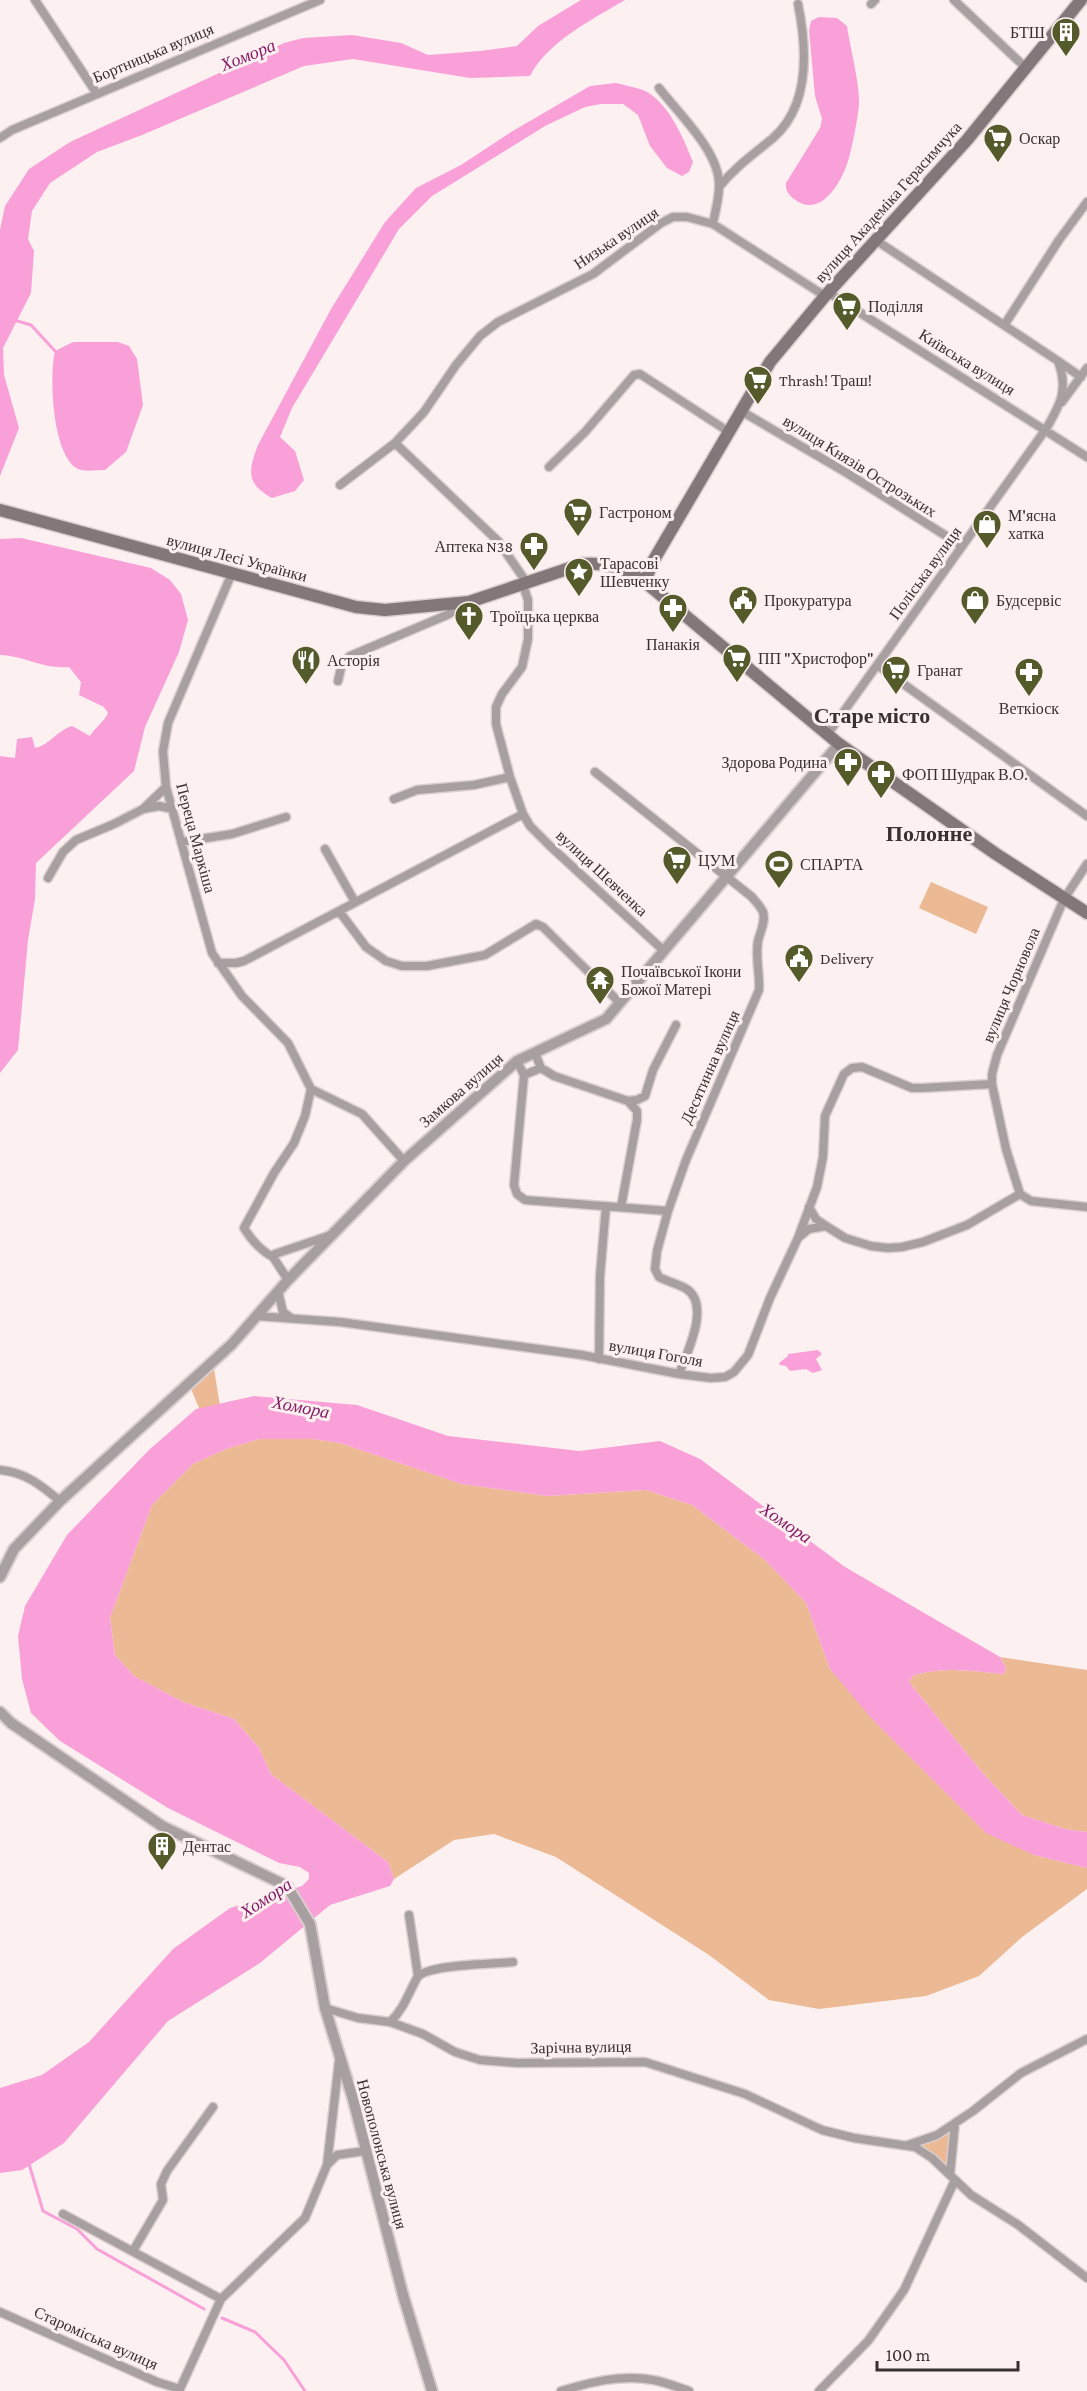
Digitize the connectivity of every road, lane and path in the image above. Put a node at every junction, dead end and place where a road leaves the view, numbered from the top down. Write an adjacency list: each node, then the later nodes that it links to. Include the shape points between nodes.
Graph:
1 (35, 0): 8 (street)
2 (320, 0): 8 (street, Бортницька вулиця)
3 (954, 0): 6 (street)
4 (1081, 0): 6 (main road, вулиця Академіка Герасимчука)
5 (798, 4): 12 (street, via 805,53 802,87 791,115 775,136 733,170)
6 (1027, 69): 15 (main road, вулиця Академіка Герасимчука)
7 (659, 88): 12 (street, via 711,154)
8 (97, 94): 10 (street, Бортницька вулиця)
9 (0, 126): 10 (street)
10 (12, 130): 11 (street, Бортницька вулиця)
11 (0, 138)
12 (720, 187): 14 (street)
13 (1087, 202): 17 (street)
14 (713, 224): 16 (street, Низька вулиця); 25 (street, Низька вулиця, via 673,217 592,274 498,322 480,336)
15 (877, 241): 16 (main road, вулиця Академіка Герасимчука); 17 (street)
16 (827, 295): 22 (main road, вулиця Академіка Герасимчука, via 770,362); 23 (street, Київська вулиця)
17 (1005, 324): 18 (street)
18 (1058, 361): 20 (street); 21 (street)
19 (1087, 368): 20 (street)
20 (1080, 377): 21 (street)
21 (1062, 402): 23 (street, Поліська вулиця)
22 (741, 411): 24 (main road, вулиця Академіка Герасимчука); 30 (street, вулиця Князів Острозьких)
23 (1046, 429): 26 (street, Київська вулиця); 30 (street, Поліська вулиця)
24 (729, 432): 27 (street, via 640,375 634,375); 32 (main road, вулиця Академіка Герасимчука, via 652,563)
25 (395, 443): 28 (street, Низька вулиця); 33 (street, via 498,541)
26 (1087, 458)
27 (549, 467)
28 (340, 485)
29 (0, 510): 31 (main road, вулиця Лесі Українки)
30 (962, 546): 35 (street, Поліська вулиця)
31 (232, 573): 34 (main road, вулиця Лесі Українки, via 356,608 385,610); 41 (street, Переца Маркіша, via 168,723 163,751)
32 (645, 582): 33 (main road, вулиця Лесі Українки, via 621,568 595,563); 37 (main road, вулиця Лесі Українки)
33 (524, 584): 34 (main road, вулиця Лесі Українки); 40 (street, вулиця Шевченка, via 528,639 522,667 496,707 496,724)
34 (469, 602): 36 (street, вулиця Лесі Українки, via 350,656 342,664)
35 (877, 665): 37 (street, Поліська вулиця); 46 (street)
36 (338, 681)
37 (827, 735): 38 (main road, вулиця Лесі Українки)
38 (839, 744): 51 (street, Замкова вулиця); 53 (main road, вулиця Лесі Українки)
39 (595, 772): 51 (street)
40 (510, 777): 42 (street, via 417,790); 45 (street, вулиця Шевченка)
41 (166, 787): 43 (street); 44 (street, Переца Маркіша)
42 (394, 799)
43 (143, 809): 44 (street); 52 (street, via 76,840 63,852)
44 (173, 809): 48 (street, Переца Маркіша)
45 (523, 814): 54 (street); 57 (street, вулиця Шевченка, via 550,846)
46 (1087, 816)
47 (286, 817): 48 (street, via 232,834)
48 (181, 842): 59 (street, Переца Маркіша)
49 (325, 849): 54 (street)
50 (1087, 864): 53 (street, вулиця Чорновола)
51 (727, 877): 57 (street, Замкова вулиця); 78 (street, Десятинна вулиця, via 763,910 757,959 759,990)
52 (48, 878)
53 (1064, 899): 56 (main road, вулиця Лесі Українки); 67 (street, вулиця Чорновола, via 997,1055)
54 (355, 902): 55 (street)
55 (339, 911): 58 (street); 61 (street, via 366,947 386,961 402,966 427,966 485,955 536,924)
56 (1087, 913)
57 (664, 951): 61 (street, Замкова вулиця)
58 (240, 962): 59 (street); 60 (street)
59 (218, 963): 60 (street, Переца Маркіша)
60 (229, 979): 68 (street, Переца Маркіша, via 288,1043)
61 (620, 1004): 63 (street, Замкова вулиця, via 606,1019)
62 (676, 1025): 69 (street, via 653,1070)
63 (535, 1053): 64 (street, Замкова вулиця); 65 (street)
64 (517, 1061): 66 (street); 72 (street, Замкова вулиця)
65 (541, 1068): 66 (street); 70 (street)
66 (524, 1076): 74 (street, via 514,1185 517,1194 525,1200)
67 (992, 1084): 73 (street, вулиця Чорновола); 76 (street, via 912,1088 862,1066 852,1068 844,1074 825,1116 823,1156)
68 (311, 1089): 72 (street, via 362,1114); 82 (street, via 294,1143 244,1228)
69 (645, 1096): 70 (street); 71 (street)
70 (628, 1101): 71 (street, via 637,1111)
71 (637, 1120): 75 (street)
72 (404, 1161): 80 (street, Замкова вулиця)
73 (1020, 1194): 77 (street, via 1031,1201); 79 (street, via 966,1225 902,1247 871,1246 845,1238)
74 (606, 1206): 75 (street); 87 (street)
75 (621, 1207): 78 (street)
76 (809, 1207): 79 (street); 81 (street)
77 (1087, 1207)
78 (668, 1211): 88 (street, Десятинна вулиця, via 655,1269 659,1277 686,1288 698,1306)
79 (826, 1226): 81 (street, via 809,1229)
80 (334, 1234): 82 (street); 83 (street, Замкова вулиця)
81 (798, 1238): 88 (street, вулиця Гоголя, via 748,1355 739,1367 725,1377)
82 (273, 1257): 83 (street)
83 (288, 1280): 84 (street, Замкова вулиця)
84 (278, 1291): 85 (street, Замкова вулиця); 86 (street, via 283,1312)
85 (256, 1316): 86 (street, вулиця Гоголя); 90 (street, Замкова вулиця, via 232,1344)
86 (291, 1319): 87 (street, вулиця Гоголя, via 340,1322)
87 (599, 1359): 88 (street, вулиця Гоголя)
88 (679, 1374)
89 (0, 1470): 90 (street, via 35,1481)
90 (60, 1501): 91 (street, Замкова вулиця, via 14,1549)
91 (0, 1577)
92 (0, 1712): 96 (street, Новополонська вулиця, via 11,1724 162,1826 287,1886 310,1924)
93 (409, 1916): 95 (street)
94 (513, 1962): 95 (street, via 457,1965)
95 (418, 1976): 97 (street, via 406,2003)
96 (325, 2008): 97 (street, Зарічна вулиця); 98 (street, Новополонська вулиця)
97 (390, 2022): 102 (street, Зарічна вулиця, via 480,2060 645,2062 745,2094 822,2130)
98 (333, 2035): 103 (street, Новополонська вулиця); 104 (street, via 339,2057)
99 (1087, 2039): 101 (street, via 1021,2073)
100 (213, 2107): 107 (street, via 167,2171 161,2184 163,2200)
101 (955, 2123): 102 (street); 105 (street)
102 (905, 2146): 105 (street, via 915,2147)
103 (365, 2151): 104 (street, via 338,2155); 112 (street, Новополонська вулиця)
104 (327, 2165): 109 (street, via 305,2218)
105 (953, 2177): 108 (street); 115 (street, via 904,2290 868,2341)
106 (63, 2214): 107 (street)
107 (133, 2251): 109 (street)
108 (1087, 2278)
109 (221, 2299): 111 (street)
110 (0, 2312): 111 (street, Староміська вулиця)
111 (179, 2390)
112 (432, 2391)
113 (561, 2391): 114 (street, via 600,2380 631,2379 653,2380)
114 (689, 2391)
115 (819, 2391)

